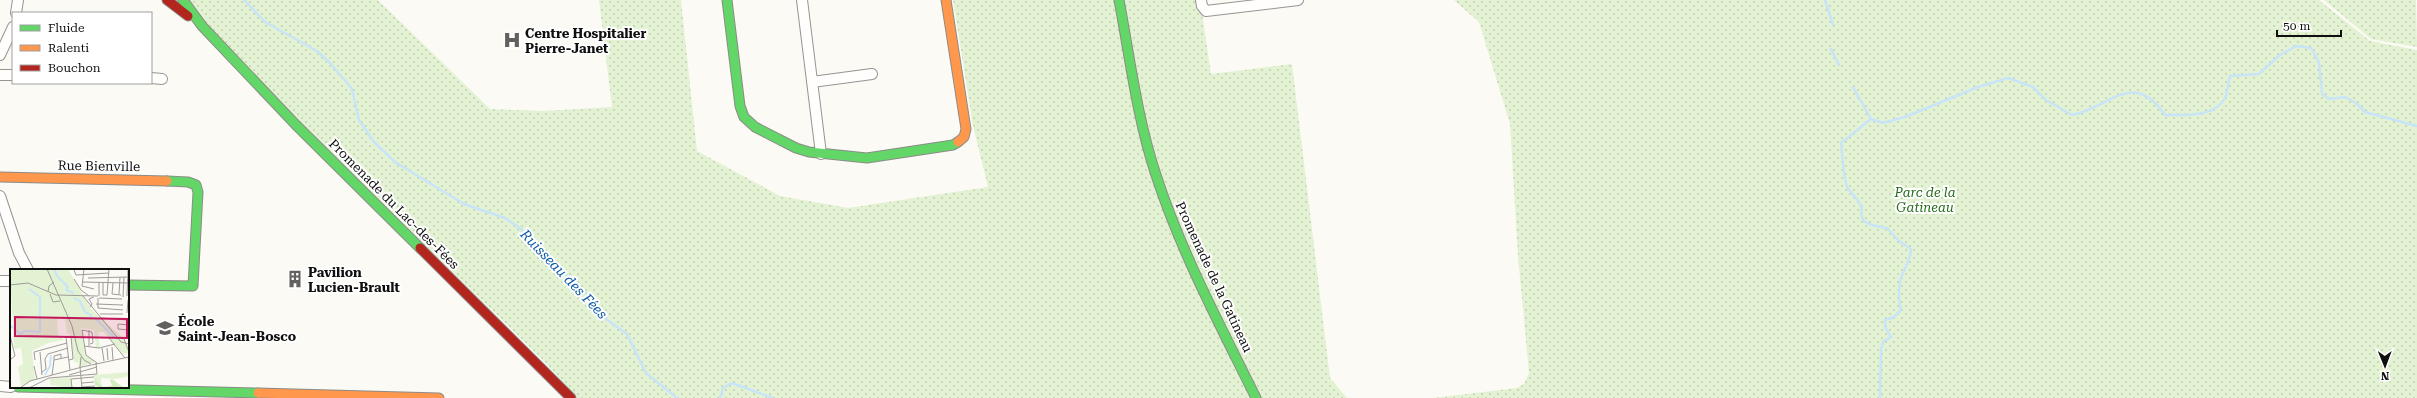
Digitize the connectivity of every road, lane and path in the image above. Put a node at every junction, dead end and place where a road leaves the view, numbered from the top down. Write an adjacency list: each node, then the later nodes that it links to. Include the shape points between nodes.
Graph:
1 (18, 0): 10 (street)
2 (167, 0): 11 (street, Promenade du Lac-des-Fées)
3 (183, 0): 11 (street, Promenade du Lac-des-Fées)
4 (727, 0): 20 (street, via 740,106 744,117 755,127 796,148)
5 (802, 0): 19 (street)
6 (946, 0): 20 (street, via 966,129 964,137 953,144 867,158)
7 (1119, 0): 34 (street, Promenade de la Gatineau, via 1146,138 1156,174 1182,245)
8 (1201, 0): 9 (street, via 1206,11)
9 (1298, 0)
10 (16, 12)
11 (202, 26): 33 (street, Promenade du Lac-des-Fées, via 296,125)
12 (12, 29): 13 (street)
13 (0, 55)
14 (872, 74): 19 (street)
15 (0, 75): 16 (street)
16 (12, 75)
17 (152, 78): 18 (street)
18 (162, 79)
19 (812, 82): 20 (street)
20 (821, 154)
21 (0, 177): 26 (street, Rue Bienville, via 188,182 196,185 198,192 193,286)
22 (0, 196): 23 (street, via 19,253)
23 (27, 269)
24 (0, 281): 25 (street)
25 (10, 282)
26 (129, 285)
27 (0, 386): 28 (street)
28 (10, 387)
29 (50, 388): 30 (street)
30 (99, 394): 31 (street)
31 (359, 397): 32 (street)
32 (439, 398)
33 (571, 398)
34 (1256, 398)

